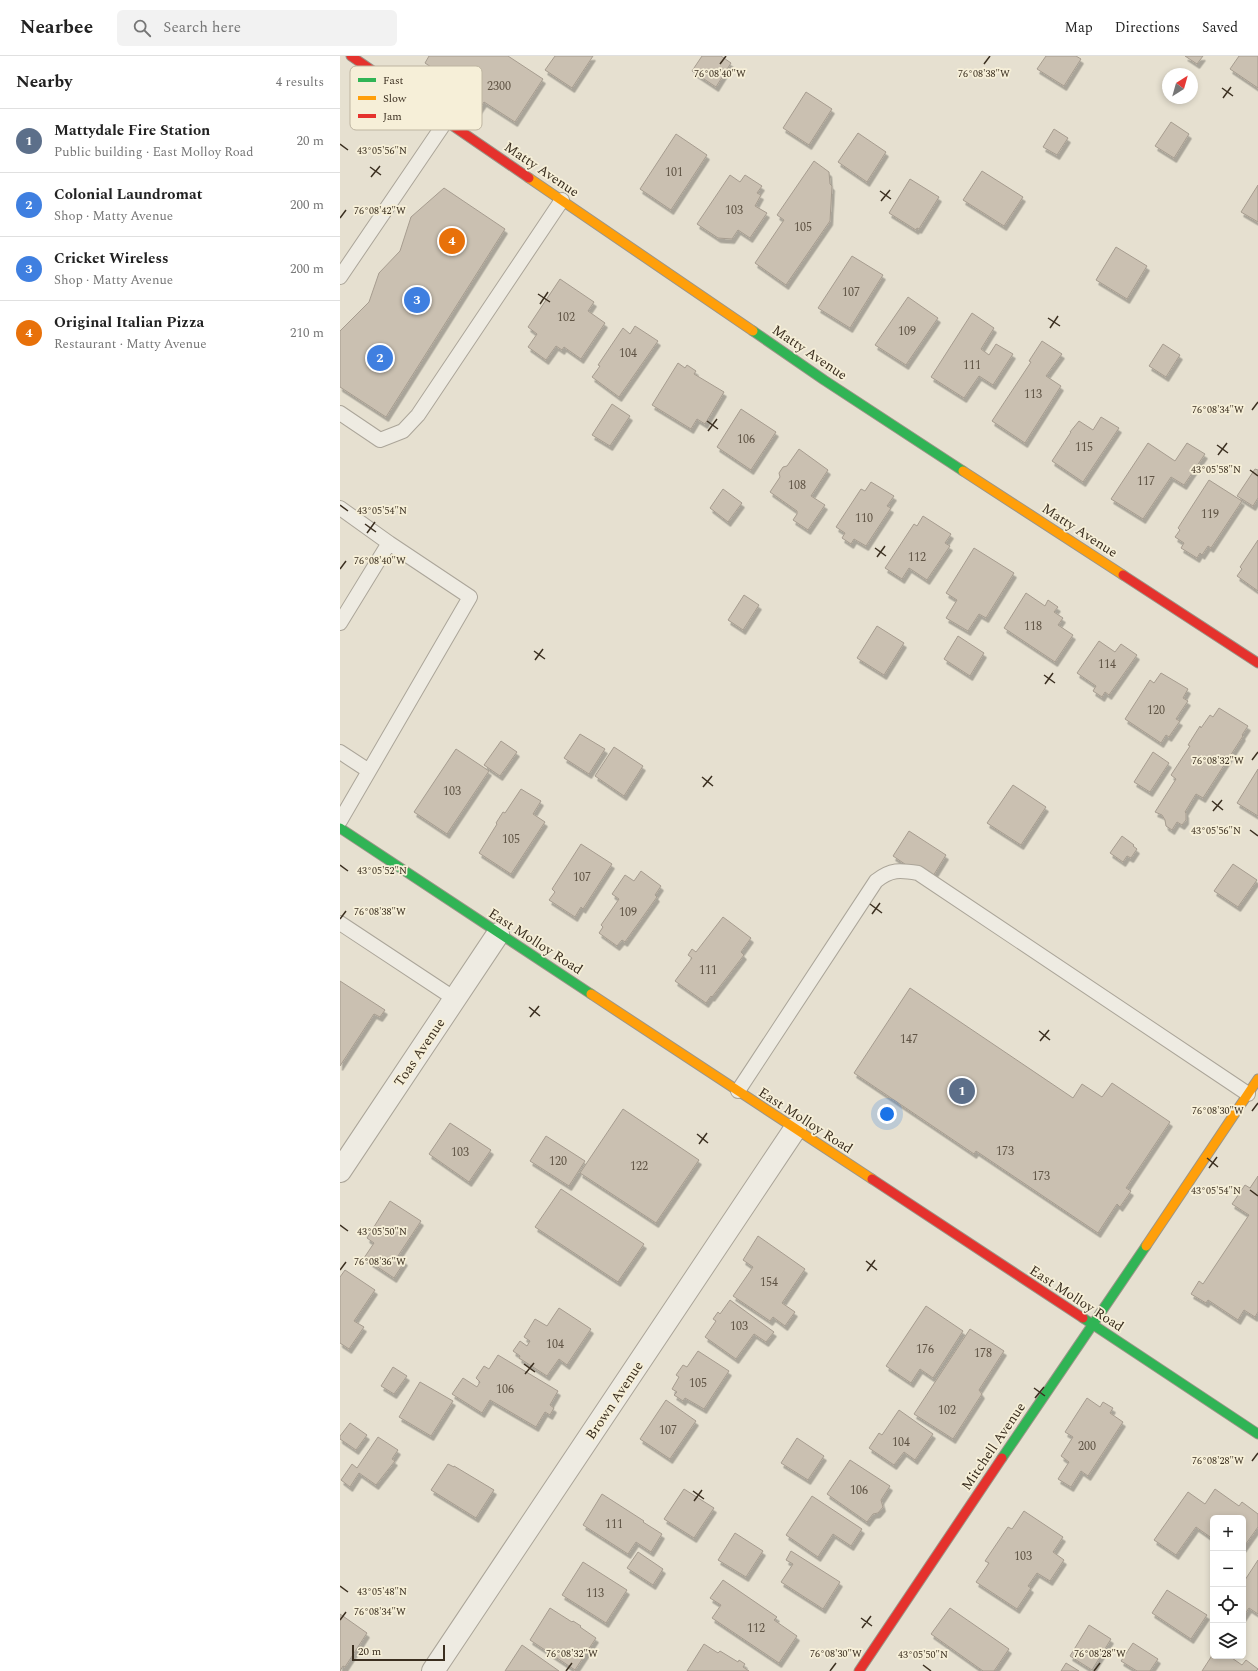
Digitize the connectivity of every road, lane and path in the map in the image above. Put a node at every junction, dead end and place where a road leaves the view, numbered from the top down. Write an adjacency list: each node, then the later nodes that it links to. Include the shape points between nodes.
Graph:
1 (351, 56): 2 (street, Matty Avenue)
2 (366, 66)
3 (440, 130): 6 (lane)
4 (459, 130): 5 (street, Matty Avenue)
5 (562, 200): 7 (lane, via 418,415 403,431 380,440); 11 (street, Matty Avenue, via 831,384)
6 (340, 277)
7 (340, 413)
8 (340, 508): 9 (lane)
9 (389, 543): 10 (lane); 13 (lane, via 470,597)
10 (340, 623)
11 (1258, 663)
12 (340, 752): 13 (lane)
13 (369, 771): 14 (lane)
14 (340, 821)
15 (340, 828): 17 (street, East Molloy Road)
16 (340, 923): 18 (lane)
17 (498, 934): 18 (street, Toas Avenue); 20 (street, East Molloy Road)
18 (455, 999): 22 (street, Toas Avenue)
19 (1255, 1085): 20 (lane, via 918,873 899,870 884,874 876,881); 23 (street, Mitchell Avenue)
20 (738, 1091): 21 (street, East Molloy Road)
21 (795, 1129): 23 (street, East Molloy Road); 25 (street, Brown Avenue)
22 (340, 1171)
23 (1092, 1324): 24 (street, East Molloy Road); 26 (street, Mitchell Avenue)
24 (1258, 1434)
25 (433, 1671)
26 (859, 1671)

